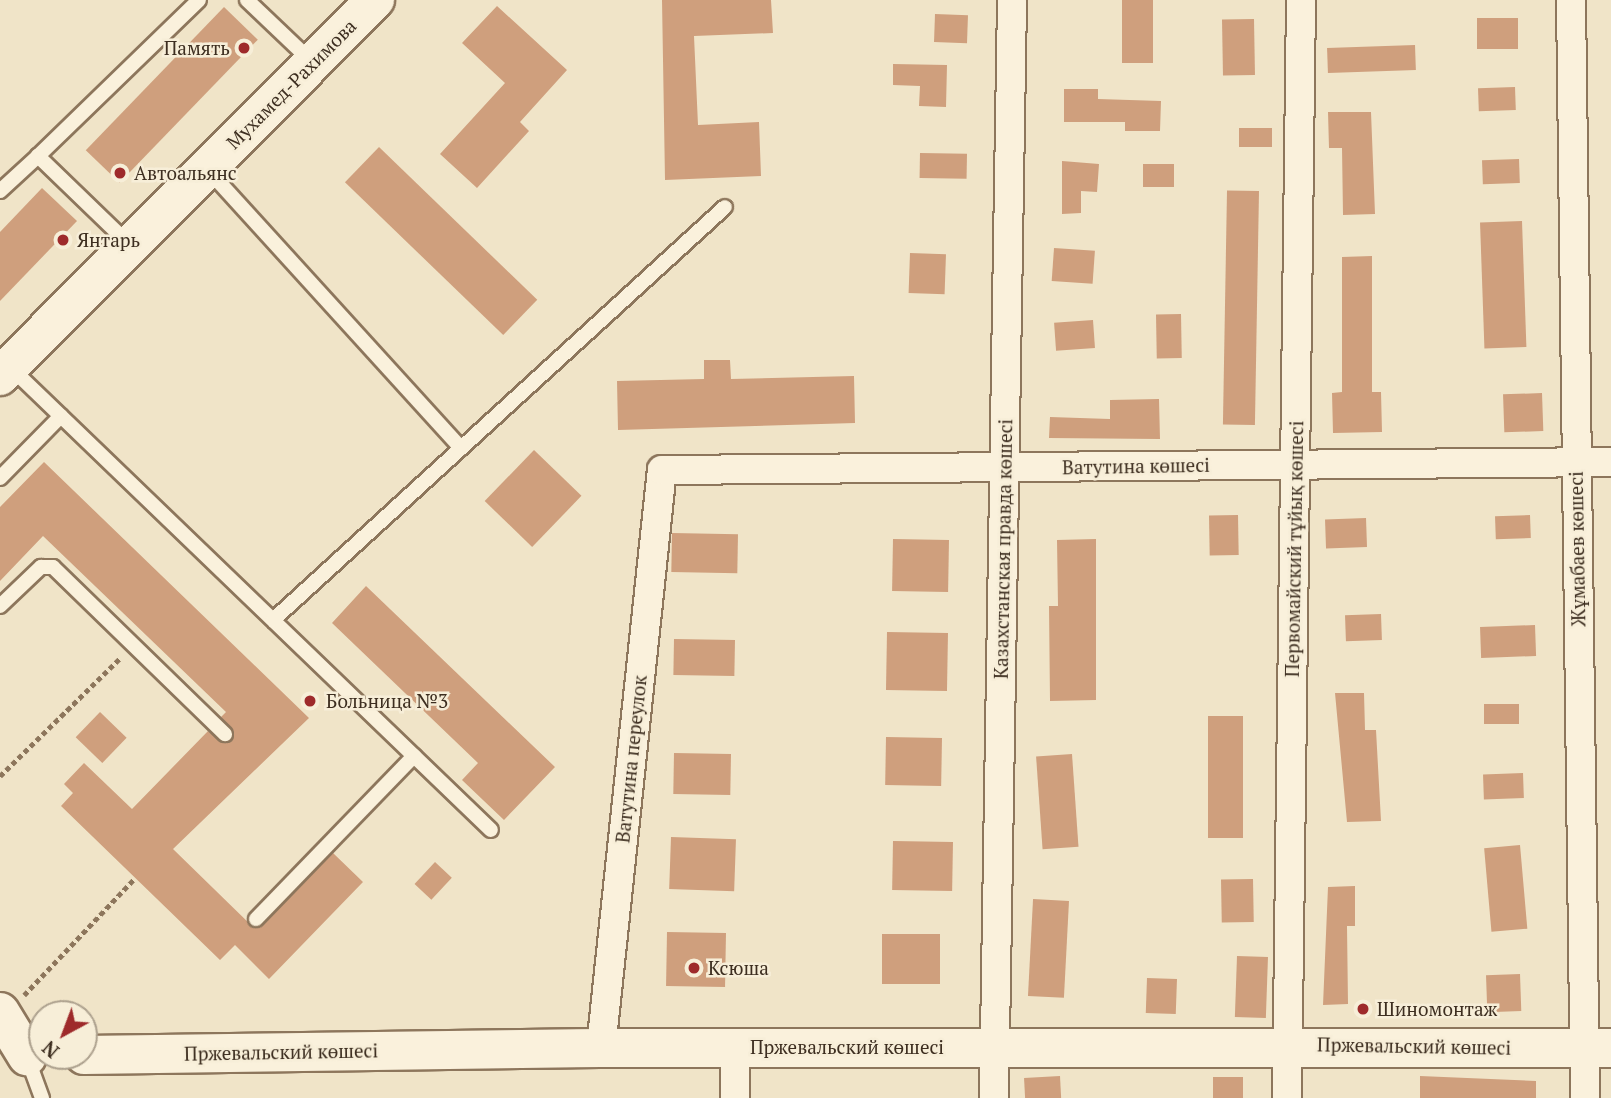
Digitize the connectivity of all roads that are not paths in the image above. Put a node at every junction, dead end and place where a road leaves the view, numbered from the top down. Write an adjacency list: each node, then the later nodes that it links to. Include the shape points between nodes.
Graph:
1 (199, 0): 8 (lane)
2 (247, 0): 7 (lane)
3 (375, 0): 7 (street, Мухамед-Рахимова)
4 (1012, 0): 19 (street, Казахстанская правда көшесі)
5 (1301, 0): 18 (street, Первомайский тұйық көшесі)
6 (1571, 0): 16 (street, Жұмабаев көшесі)
7 (313, 62): 9 (street, Мухамед-Рахимова)
8 (38, 156): 10 (lane); 12 (lane)
9 (207, 169): 12 (street, Мухамед-Рахимова); 15 (lane)
10 (0, 191)
11 (725, 207): 15 (lane)
12 (130, 245): 13 (street, Мухамед-Рахимова)
13 (5, 372): 14 (lane)
14 (61, 416): 21 (lane); 23 (lane)
15 (461, 448): 23 (lane)
16 (1576, 462): 17 (street, Ватутина көшесі); 18 (street, Ватутина көшесі); 33 (street, Жұмабаев көшесі)
17 (1611, 462)
18 (1295, 464): 19 (street, Ватутина көшесі); 29 (street, Первомайский тұйық көшесі)
19 (1004, 467): 20 (street, Ватутина көшесі); 30 (street, Казахстанская правда көшесі)
20 (662, 470): 32 (street, Ватутина переулок)
21 (0, 478)
22 (0, 606): 24 (lane, via 50,566)
23 (273, 620): 25 (lane)
24 (225, 734)
25 (414, 756): 26 (lane); 27 (lane)
26 (491, 830)
27 (256, 919)
28 (2, 1014): 35 (street)
29 (1287, 1045): 30 (street, Пржевальский көшесі); 33 (street, Пржевальский көшесі); 39 (street, Первомайский тұйық көшесі)
30 (994, 1046): 31 (street, Пржевальский көшесі); 38 (street, Казахстанская правда көшесі)
31 (735, 1047): 32 (street, Пржевальский көшесі); 37 (street)
32 (601, 1048): 34 (street, Пржевальский көшесі)
33 (1598, 1048): 40 (street, Жұмабаев көшесі)
34 (98, 1055)
35 (23, 1056): 36 (lane)
36 (42, 1098)
37 (735, 1098)
38 (993, 1098)
39 (1287, 1098)
40 (1585, 1098)

